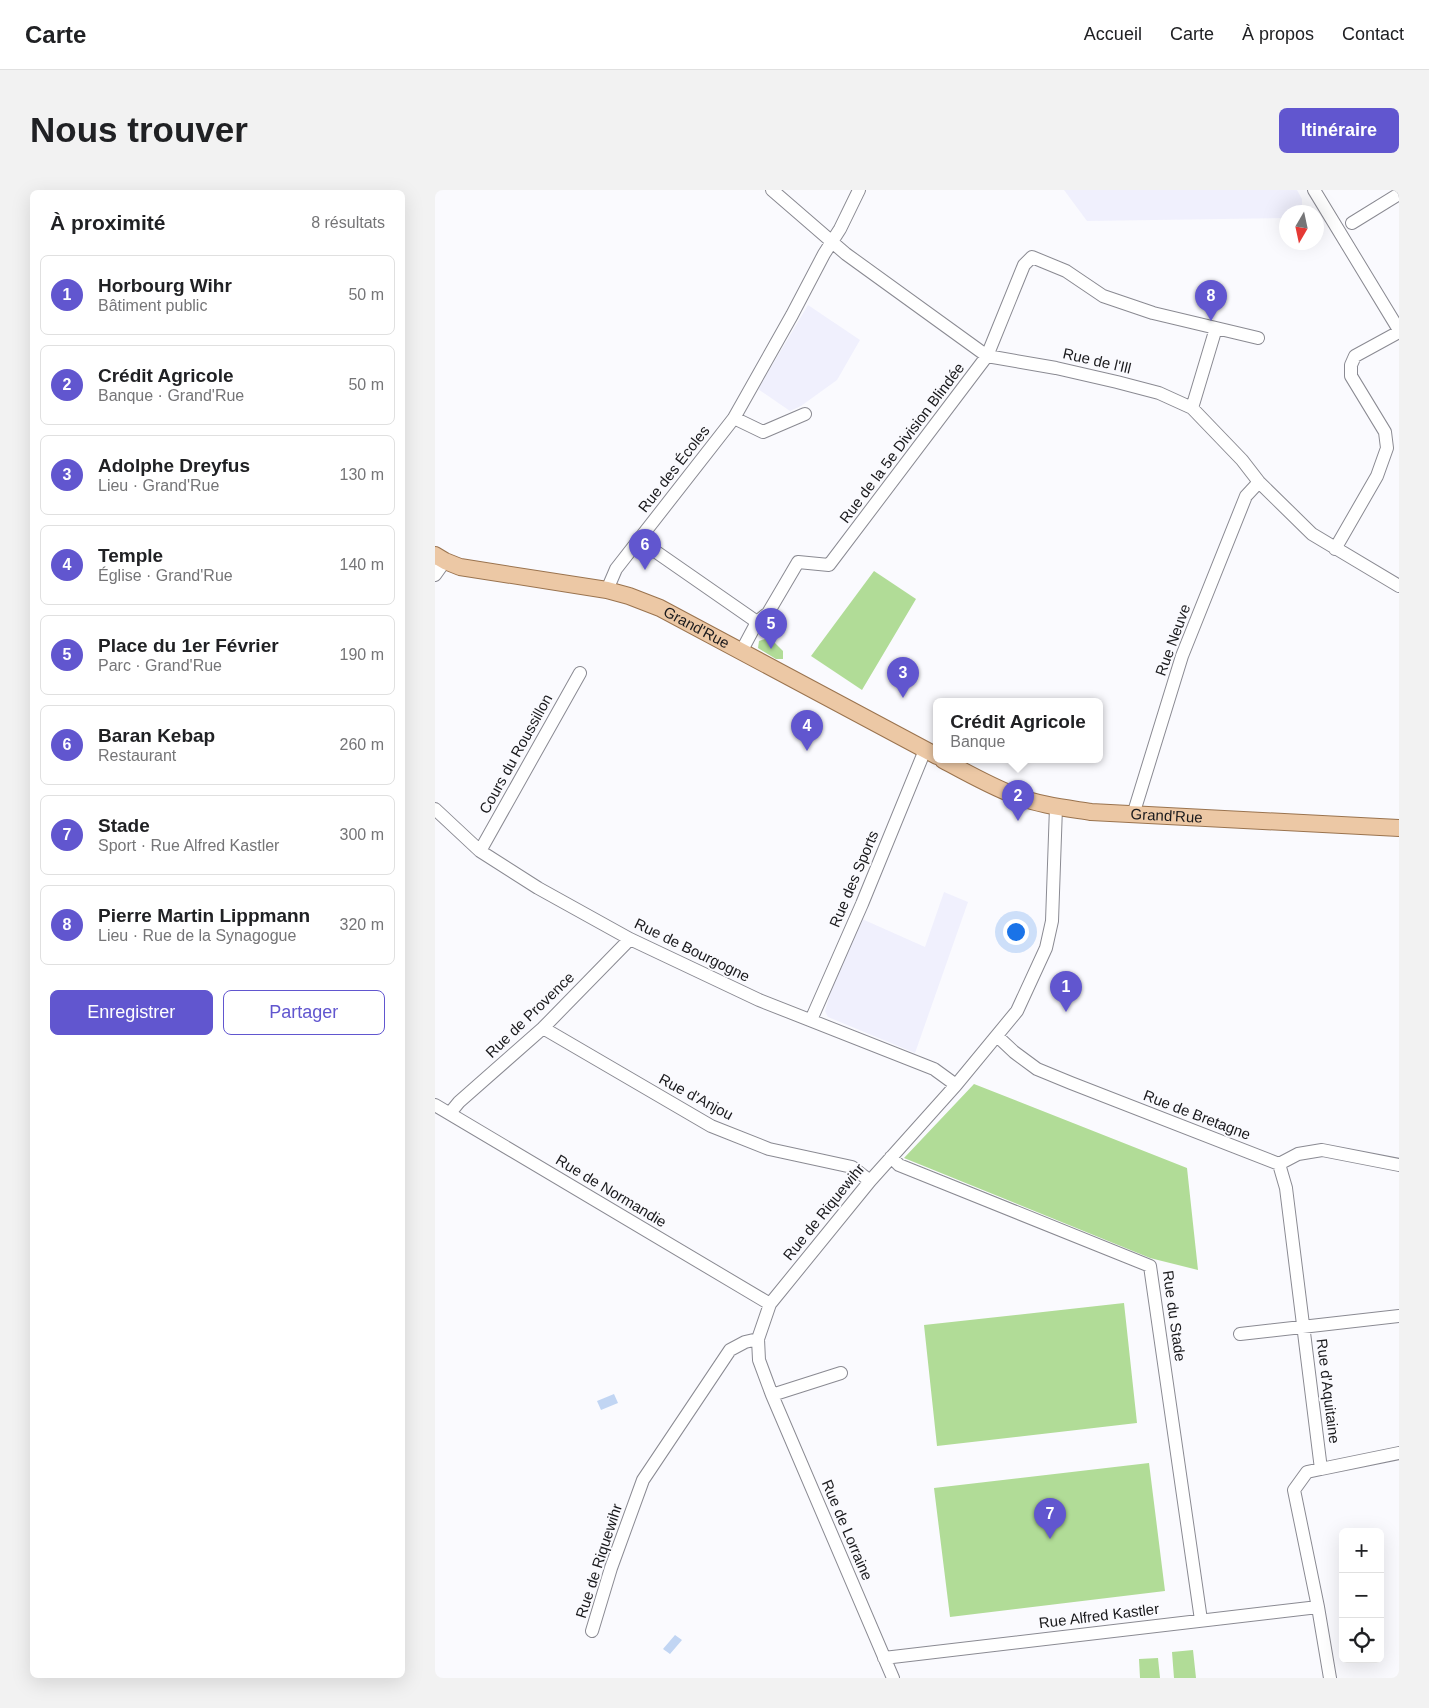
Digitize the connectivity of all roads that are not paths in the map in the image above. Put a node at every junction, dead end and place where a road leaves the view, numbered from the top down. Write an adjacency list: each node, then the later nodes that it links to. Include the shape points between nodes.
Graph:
1 (771, 190): 6 (street, Rue de l'Ill)
2 (859, 190): 6 (street, Rue des Écoles)
3 (1314, 190): 8 (street)
4 (1399, 194): 5 (street)
5 (1352, 223)
6 (832, 241): 10 (street, Rue de l'Ill); 13 (street, Rue des Écoles)
7 (1216, 328): 9 (street); 10 (street, Rue de la 5e Division Blindée, via 1153,313 1103,296 1066,271 1032,258 1024,265); 11 (street)
8 (1399, 331): 16 (street, via 1355,356 1351,365 1351,376 1385,432 1387,448 1377,476)
9 (1259, 338)
10 (987, 356): 11 (street, Rue de l'Ill, via 1117,382 1159,393); 21 (street, Rue de la 5e Division Blindée, via 829,565 798,562 768,613)
11 (1192, 408): 14 (street, Rue de l'Ill)
12 (805, 414): 13 (street, via 763,432)
13 (734, 418): 15 (street, Rue des Écoles)
14 (1259, 482): 16 (street, Rue de l'Ill, via 1312,534); 28 (street, Rue Neuve, via 1246,496 1182,656)
15 (639, 540): 20 (street, Rue des Écoles, via 616,569); 21 (street)
16 (1335, 549): 19 (street, Rue de l'Ill)
17 (440, 558): 18 (street); 20 (main road, Grand'Rue, via 460,567)
18 (435, 575)
19 (1399, 586)
20 (607, 590): 22 (main road, Grand'Rue, via 660,608)
21 (757, 622): 22 (street)
22 (741, 652): 24 (main road, Grand'Rue)
23 (580, 673): 30 (street, Cours du Roussillon)
24 (931, 753): 32 (street, Rue des Sports, via 872,878)
25 (949, 763): 26 (main road, Grand'Rue, via 988,784)
26 (1056, 807): 28 (main road, Grand'Rue); 34 (street, Rue de Riquewihr, via 1052,921 1046,948 1017,1011)
27 (435, 809): 30 (street, Rue de Bourgogne)
28 (1133, 815): 29 (main road, Grand'Rue)
29 (1399, 828)
30 (480, 851): 31 (street, Rue de Bourgogne, via 538,888)
31 (630, 939): 32 (street, Rue de Bourgogne, via 759,1000); 33 (street, Rue de Provence)
32 (811, 1020): 35 (street, Rue de Bourgogne, via 933,1069)
33 (543, 1028): 37 (street, Rue de Provence, via 459,1102); 41 (street, Rue d'Anjou, via 711,1126 769,1148 852,1167)
34 (997, 1036): 35 (street, Rue de Riquewihr); 39 (street, Rue de Bretagne, via 1037,1069)
35 (956, 1085): 38 (street, Rue de Riquewihr)
36 (435, 1104): 37 (street, Rue de Normandie)
37 (450, 1114): 42 (street, Rue de Normandie)
38 (891, 1157): 41 (street, Rue de Riquewihr); 52 (street, Rue du Stade, via 899,1165 1150,1266)
39 (1279, 1164): 40 (street, via 1298,1154 1322,1150); 44 (street, Rue d'Aquitaine, via 1286,1188)
40 (1399, 1164)
41 (870, 1181): 42 (street, Rue de Riquewihr)
42 (770, 1304): 46 (street, Rue de Riquewihr)
43 (1399, 1316): 44 (street)
44 (1304, 1327): 45 (street); 50 (street, Rue d'Aquitaine)
45 (1240, 1334)
46 (758, 1339): 48 (street, Rue de Lorraine, via 759,1360); 53 (street, Rue de Riquewihr, via 730,1350 643,1480)
47 (841, 1373): 48 (street)
48 (772, 1395): 54 (street, Rue de Lorraine)
49 (1399, 1453): 50 (street)
50 (1321, 1469): 51 (street, via 1307,1472 1295,1490)
51 (1318, 1606): 52 (street, Rue Alfred Kastler); 56 (street)
52 (1201, 1620): 54 (street, Rue Alfred Kastler)
53 (592, 1631)
54 (884, 1658): 55 (street, Rue de Lorraine)
55 (893, 1678)
56 (1330, 1678)

